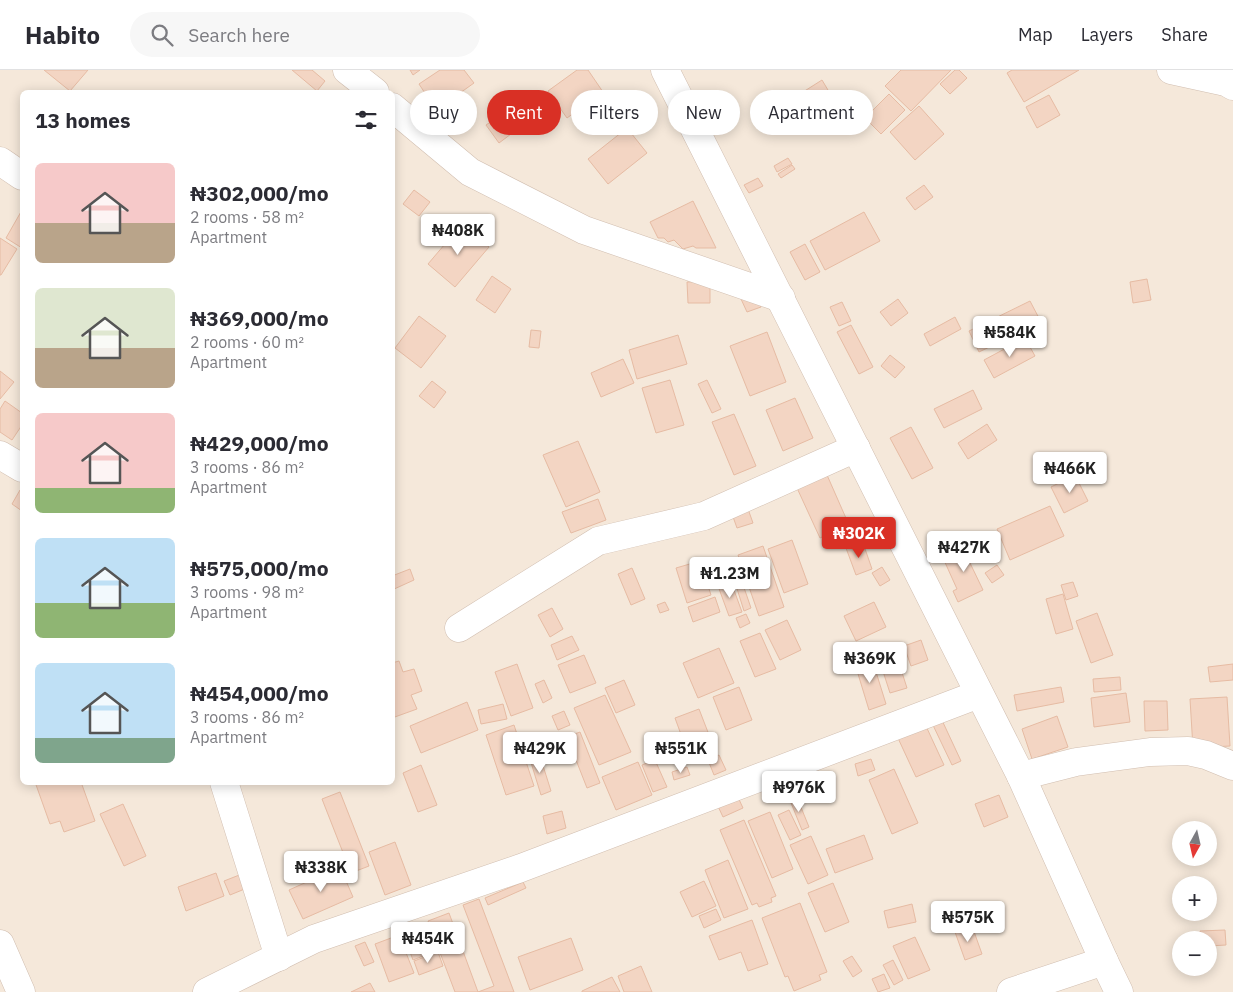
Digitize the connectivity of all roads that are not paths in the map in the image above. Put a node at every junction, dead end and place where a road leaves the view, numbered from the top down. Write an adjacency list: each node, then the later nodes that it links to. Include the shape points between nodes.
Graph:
1 (348, 70): 5 (street)
2 (666, 70): 9 (street)
3 (1171, 70): 4 (street)
4 (1233, 86)
5 (372, 90)
6 (395, 110): 9 (street, via 470,172 584,230)
7 (0, 162): 8 (street)
8 (20, 175)
9 (781, 298): 10 (street)
10 (856, 448): 13 (street, via 704,516 598,541); 14 (street)
11 (0, 455): 12 (street)
12 (20, 467)
13 (459, 628)
14 (980, 694): 16 (street); 19 (street, via 521,868 314,939)
15 (1233, 766): 16 (street, via 1188,751 1150,752 1076,762)
16 (1021, 776): 20 (street)
17 (225, 785): 19 (street)
18 (0, 944): 21 (street)
19 (279, 957): 22 (street)
20 (1104, 961): 23 (street); 24 (street)
21 (21, 992)
22 (207, 992)
23 (1011, 992)
24 (1119, 992)

